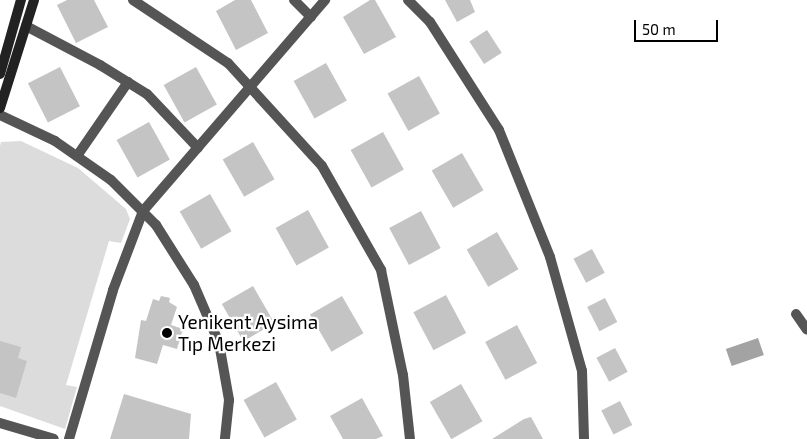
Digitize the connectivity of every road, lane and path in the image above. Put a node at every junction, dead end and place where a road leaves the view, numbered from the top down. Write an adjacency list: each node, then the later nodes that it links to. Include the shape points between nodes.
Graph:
1 (21, 0): 9 (main road)
2 (34, 0): 8 (main road)
3 (133, 0): 11 (street, via 228,63)
4 (294, 0): 7 (street)
5 (325, 0): 7 (street)
6 (408, 0): 24 (street, via 430,22 499,130 525,194 550,257 582,371)
7 (311, 17): 11 (street)
8 (26, 26): 10 (street); 12 (main road)
9 (0, 74)
10 (128, 82): 14 (street, via 147,94); 15 (street)
11 (251, 88): 14 (street); 23 (street, via 322,166 381,270 403,375)
12 (0, 108)
13 (0, 115): 15 (street, via 55,141)
14 (198, 148): 16 (street)
15 (77, 156): 16 (street, via 110,180)
16 (143, 211): 21 (street, via 114,290); 22 (street, via 156,225 194,285 216,335 228,391)
17 (796, 314): 18 (street)
18 (807, 330)
19 (0, 424): 20 (street)
20 (54, 439)
21 (69, 439)
22 (226, 439)
23 (410, 439)
24 (584, 439)

